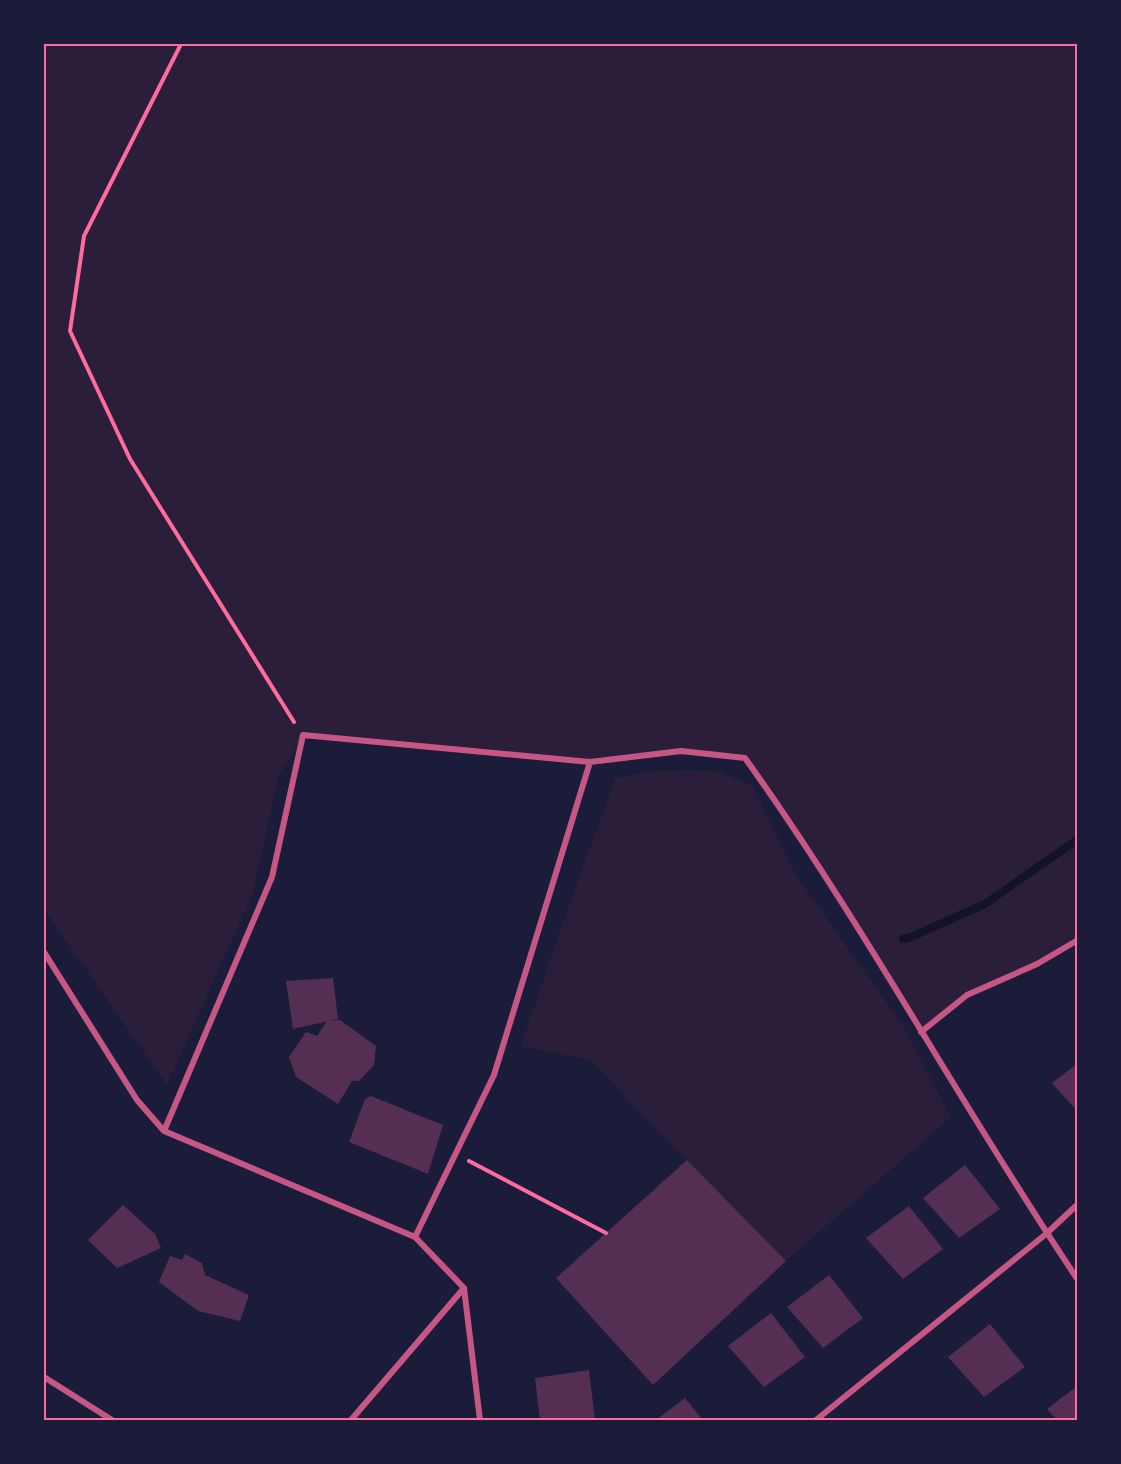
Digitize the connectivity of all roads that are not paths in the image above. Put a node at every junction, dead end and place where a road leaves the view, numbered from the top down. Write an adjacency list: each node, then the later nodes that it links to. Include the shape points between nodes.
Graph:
1 (590, 762): 4 (street, via 681,751 746,758 796,830); 5 (street, via 303,735 272,877); 8 (street, via 494,1075)
2 (1077, 940): 4 (street, via 1037,964 967,995)
3 (44, 952): 5 (street, via 137,1100)
4 (921, 1032): 7 (street)
5 (164, 1131): 8 (street)
6 (1077, 1204): 7 (street)
7 (1046, 1234): 9 (street); 15 (street)
8 (415, 1237): 10 (street)
9 (1077, 1280)
10 (464, 1288): 13 (street); 14 (street)
11 (44, 1377): 12 (street)
12 (112, 1420)
13 (351, 1420)
14 (480, 1420)
15 (816, 1420)

